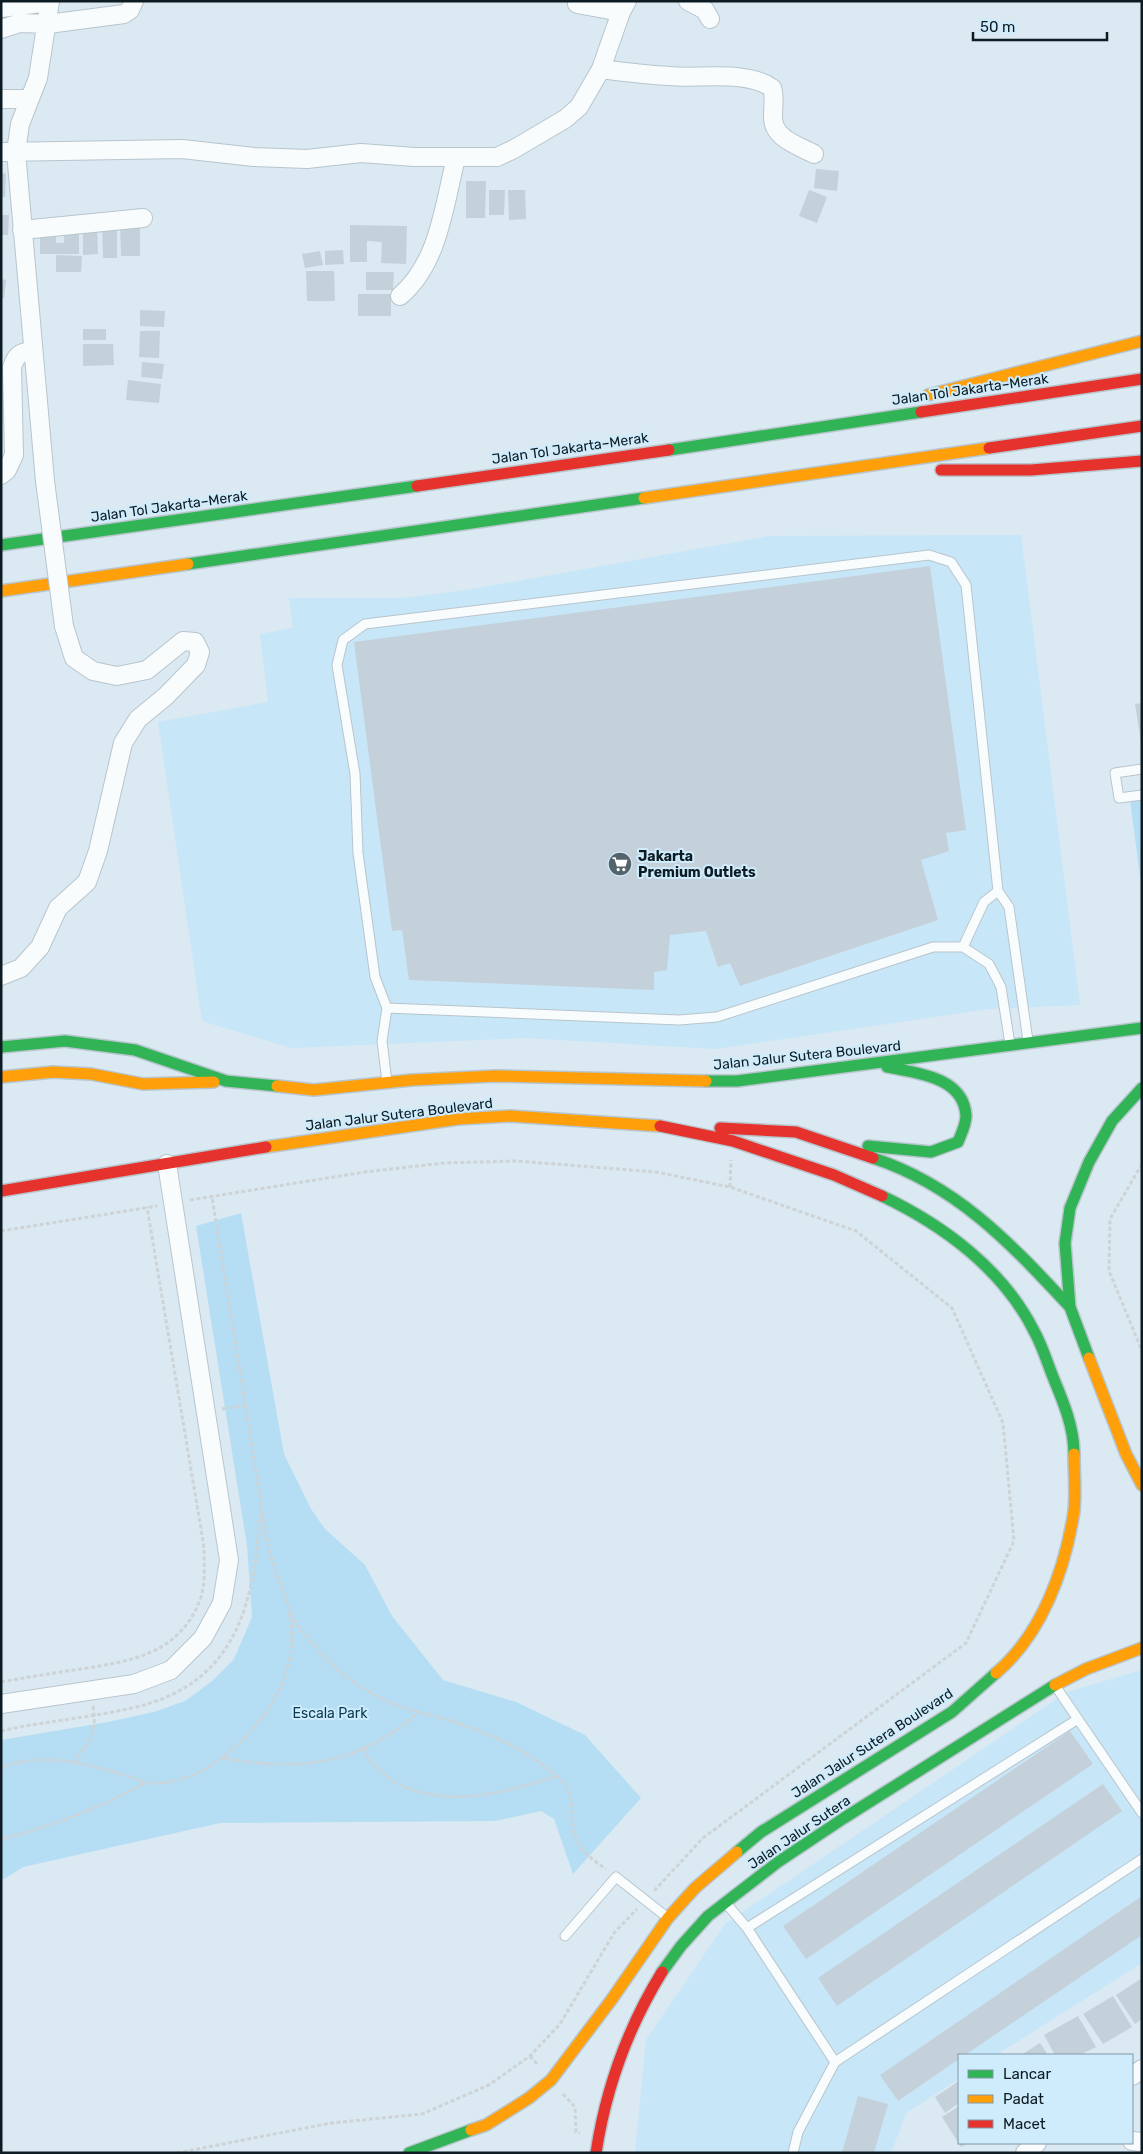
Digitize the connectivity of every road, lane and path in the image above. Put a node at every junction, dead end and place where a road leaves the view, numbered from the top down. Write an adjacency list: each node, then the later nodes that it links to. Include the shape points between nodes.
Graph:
1 (134, 1): 8 (street, via 124,14)
2 (688, 1): 7 (street, via 705,10)
3 (50, 2): 6 (street); 8 (street)
4 (577, 4): 5 (street)
5 (624, 7): 10 (street)
6 (1, 8)
7 (710, 19)
8 (48, 24): 9 (street, via 20,23); 12 (street, via 38,78)
9 (1, 29)
10 (601, 69): 14 (street, via 672,77 760,81 772,88 776,131); 15 (street, via 579,107 565,119 505,154 486,159)
11 (1, 99): 12 (street)
12 (28, 99): 13 (street)
13 (9, 152): 15 (street, via 182,149 254,157 298,158 361,153); 17 (street)
14 (814, 154)
15 (456, 158): 18 (street, via 434,247 413,285)
16 (143, 218): 17 (street)
17 (22, 230): 20 (street)
18 (400, 296)
19 (1142, 341): 22 (main road)
20 (33, 351): 28 (street, via 15,357 12,367 14,455); 35 (street, bridge, via 45,481 64,626 74,658 93,672 117,676 147,670 183,641 195,642 200,652 196,665 138,720 123,743 98,851 87,882 58,908 40,947 21,968)
21 (1142, 379): 25 (main road, Jalan Tol Jakarta–Merak)
22 (914, 399)
23 (895, 404): 25 (main road)
24 (1142, 426): 27 (main road)
25 (808, 427): 29 (main road, Jalan Tol Jakarta–Merak)
26 (1142, 461): 27 (main road, via 1031,470)
27 (851, 469): 30 (main road)
28 (1, 475)
29 (1, 544)
30 (1, 591)
31 (1142, 770): 32 (lane, via 1115,773 1119,798)
32 (1142, 795)
33 (998, 891): 34 (lane, via 984,902); 36 (lane, via 966,585 951,562 929,555 365,624 343,640 337,665 355,774 358,853 375,977); 38 (lane, via 1008,907)
34 (963, 947): 36 (lane, via 932,948 717,1017 679,1020); 39 (lane, via 988,964 1001,987)
35 (1, 976)
36 (386, 1008): 44 (lane, via 382,1041)
37 (1142, 1028): 38 (main road, Jalan Jalur Sutera Boulevard)
38 (1028, 1043): 39 (main road, Jalan Jalur Sutera Boulevard)
39 (1010, 1045): 41 (main road, Jalan Jalur Sutera Boulevard)
40 (1, 1047): 43 (main road, Jalan Jalur Sutera Boulevard, via 65,1041 134,1050)
41 (836, 1069): 44 (main road, Jalan Jalur Sutera Boulevard, via 737,1081 662,1082 495,1076); 47 (main road, via 886,1066 944,1080 960,1095 966,1117 958,1142 931,1152 882,1149)
42 (1, 1077): 43 (main road, via 53,1072 91,1074 143,1084)
43 (226, 1081): 44 (main road, Jalan Jalur Sutera Boulevard, via 314,1090)
44 (387, 1082)
45 (1142, 1088): 57 (main road, via 1112,1121 1089,1162 1070,1208 1065,1243)
46 (655, 1125): 47 (main road); 48 (main road, Jalan Jalur Sutera Boulevard, via 510,1116 458,1119 336,1135); 82 (main road, Jalan Jalur Sutera Boulevard, via 733,1141 834,1175 884,1197 969,1250 1002,1284 1034,1330 1066,1408 1074,1449 1074,1510 1062,1563 1036,1625 1007,1664 952,1712 761,1832 695,1888)
47 (796, 1132): 57 (main road, via 917,1175 949,1194 1009,1242)
48 (167, 1164): 51 (main road, Jalan Jalur Sutera Boulevard); 54 (street)
49 (1142, 1164): 58 (path, via 1110,1219 1109,1271)
50 (1, 1183): 51 (main road)
51 (23, 1187): 52 (main road, Jalan Jalur Sutera Boulevard)
52 (1, 1191)
53 (212, 1197): 54 (path); 60 (path); 80 (path, via 365,1172 444,1163 516,1161 656,1172 730,1187 856,1231 952,1308 1003,1423 1014,1541 966,1643 703,1838)
54 (173, 1203): 55 (path); 65 (street, via 228,1560 222,1603 203,1638 171,1670 134,1684)
55 (147, 1207): 56 (path); 63 (path, via 204,1547 205,1577 200,1599 190,1620 157,1651 126,1662)
56 (1, 1231)
57 (1070, 1307): 59 (main road, via 1126,1454)
58 (1142, 1351)
59 (1142, 1485)
60 (261, 1503): 61 (path, via 267,1542); 67 (path, via 252,1583 242,1618 228,1646 208,1670 180,1690 150,1703)
61 (290, 1613): 66 (path, via 320,1654 339,1672 361,1687); 71 (path, via 291,1654 283,1682 258,1724)
62 (1142, 1648): 64 (main road, Jalan Jalur Sutera, via 1105,1660)
63 (1, 1682)
64 (1054, 1684): 68 (lane); 81 (main road, Jalan Jalur Sutera, via 798,1847)
65 (1, 1704)
66 (418, 1713): 70 (path, via 400,1729); 74 (path, via 467,1726 501,1740)
67 (94, 1714): 69 (path); 72 (path, via 96,1724)
68 (1078, 1719): 76 (lane); 83 (lane)
69 (1, 1731)
70 (362, 1748): 71 (path, via 322,1762 289,1766 259,1765); 74 (path, via 383,1773 403,1786 446,1798 502,1792)
71 (222, 1758): 75 (path, via 174,1782)
72 (74, 1763): 73 (path, via 27,1762); 75 (path)
73 (1, 1768)
74 (557, 1776): 79 (path, via 572,1800 577,1840 585,1853)
75 (146, 1783): 77 (path, via 64,1821)
76 (1142, 1813)
77 (1, 1839)
78 (1142, 1859): 85 (lane)
79 (616, 1877): 80 (lane); 84 (lane)
80 (645, 1900): 82 (lane); 89 (path, via 614,1933 560,2024 530,2056 490,2085 422,2114 331,2123)
81 (725, 1902): 83 (lane); 87 (main road, Jalan Jalur Sutera, via 684,1942 644,2002 612,2078)
82 (668, 1918): 86 (main road, Jalan Jalur Sutera Boulevard)
83 (747, 1928): 85 (lane)
84 (565, 1936)
85 (835, 2062): 92 (lane, via 798,2132)
86 (551, 2080): 87 (path, via 575,2107 576,2132); 90 (main road, Jalan Jalur Sutera Boulevard, via 486,2126)
87 (599, 2137): 91 (main road, Jalan Jalur Sutera)
88 (1035, 2144): 93 (street)
89 (177, 2153)
90 (409, 2153)
91 (596, 2153)
92 (794, 2153)
93 (1025, 2153)

